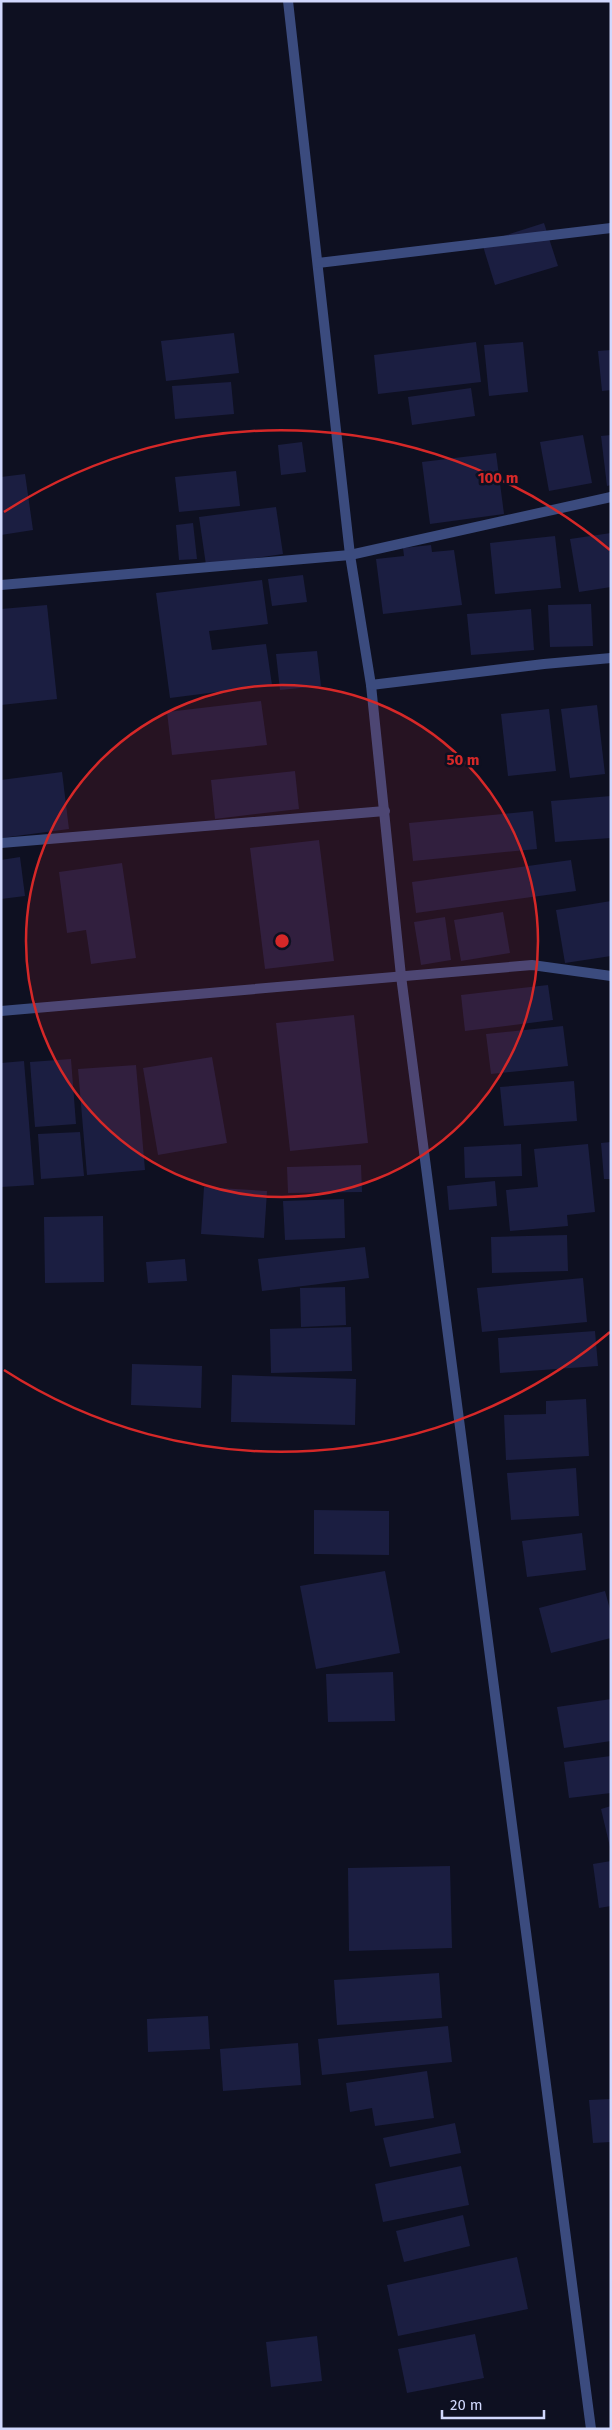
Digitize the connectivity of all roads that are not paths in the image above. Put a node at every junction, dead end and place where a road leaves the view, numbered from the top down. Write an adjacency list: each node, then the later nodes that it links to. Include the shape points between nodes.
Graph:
1 (288, 1): 3 (street)
2 (611, 228): 3 (street)
3 (318, 263): 5 (street)
4 (611, 497): 5 (street)
5 (350, 555): 6 (street); 8 (street)
6 (1, 585)
7 (611, 658): 8 (street)
8 (371, 686): 9 (street)
9 (384, 811): 10 (street); 11 (street)
10 (1, 843)
11 (401, 976): 12 (street, via 532,965); 13 (street); 14 (street)
12 (611, 976)
13 (1, 1011)
14 (591, 2429)

